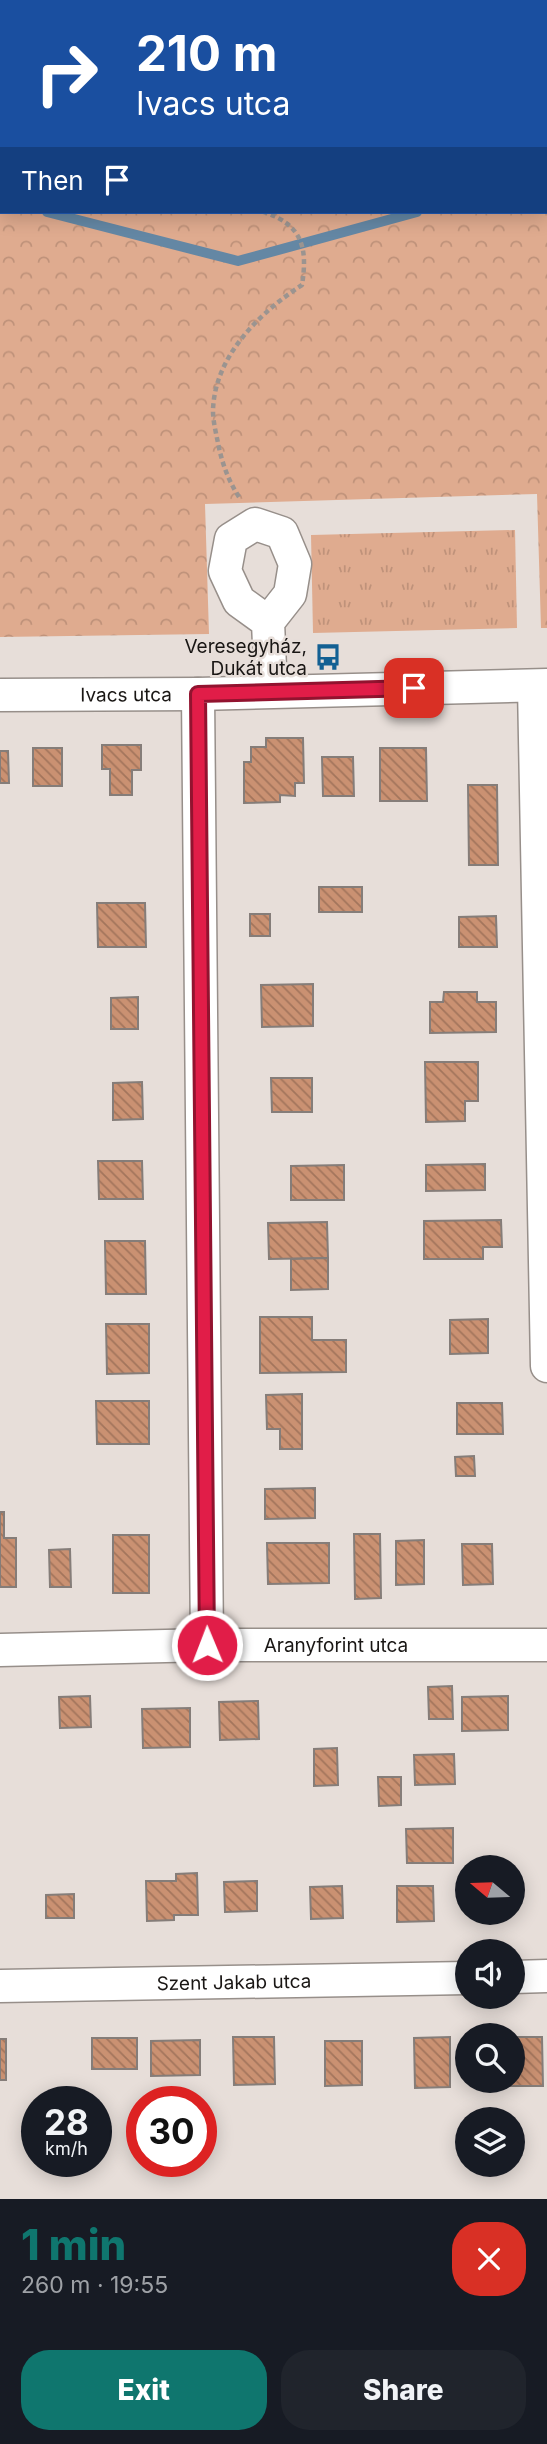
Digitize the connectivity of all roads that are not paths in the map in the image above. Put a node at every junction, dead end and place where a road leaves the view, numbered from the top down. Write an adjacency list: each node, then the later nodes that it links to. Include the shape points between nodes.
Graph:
1 (268, 622): 1 (street, via 290,594 295,564 282,533 255,524 231,539 225,571 240,601); 3 (street)
2 (541, 685): 3 (street, Ivacs utca); 6 (street)
3 (271, 691): 4 (street, Ivacs utca)
4 (198, 694): 5 (street, Ivacs utca); 7 (street)
5 (0, 695)
6 (547, 1366)
7 (207, 1645): 8 (street, Aranyforint utca); 9 (street, Aranyforint utca)
8 (547, 1645)
9 (0, 1650)
10 (547, 1976): 11 (street)
11 (525, 1977)
12 (455, 1978): 13 (street, Szent Jakab utca)
13 (0, 1986)

